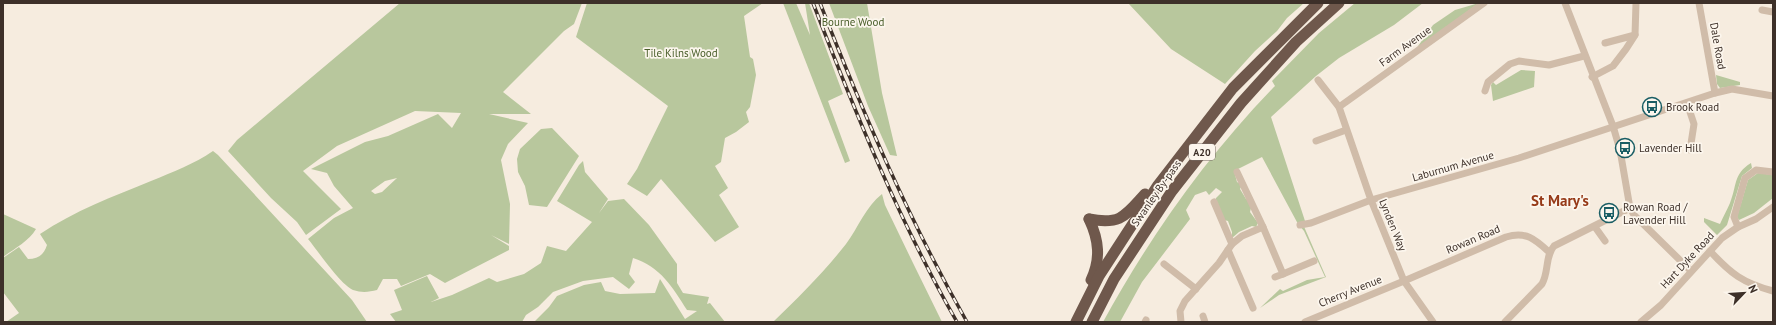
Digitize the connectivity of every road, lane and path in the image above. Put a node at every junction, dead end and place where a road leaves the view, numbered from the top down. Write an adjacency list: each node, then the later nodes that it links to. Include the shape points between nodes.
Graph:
1 (1318, 3): 21 (highway, Swanley By-pass / A20, via 1233,88)
2 (1339, 3): 50 (highway, Swanley By-pass / A20, via 1296,42 1246,98 1172,191 1114,279)
3 (1484, 3): 18 (street, Farm Avenue)
4 (1565, 3): 11 (street)
5 (1636, 3): 9 (street)
6 (1699, 3): 15 (street, Dale Road)
7 (1762, 10): 8 (street)
8 (1773, 12)
9 (1635, 35): 10 (street); 12 (street, via 1613,66)
10 (1605, 42)
11 (1584, 56): 12 (street); 14 (street, via 1549,65 1519,61 1510,64 1488,82)
12 (1592, 76): 19 (street)
13 (1318, 80): 18 (street, Lynden Way)
14 (1485, 91)
15 (1715, 93): 16 (street, via 1732,89); 17 (street)
16 (1773, 96)
17 (1687, 102): 19 (street); 23 (street, via 1694,124)
18 (1339, 107): 20 (street, Lynden Way)
19 (1613, 126): 26 (street, Laburnum Avenue, via 1519,158); 29 (street)
20 (1346, 130): 22 (street); 26 (street, Lynden Way)
21 (1196, 136): 48 (highway, via 1126,216 1106,222 1089,219 1098,242 1095,271); 49 (highway, Swanley By-pass / A20, via 1137,217 1099,276)
22 (1316, 141)
23 (1690, 150)
24 (1237, 172): 31 (street)
25 (1773, 172): 33 (street, via 1756,170 1745,178 1734,217)
26 (1371, 200): 30 (street, Laburnum Avenue); 43 (street, Lynden Way)
27 (1214, 202): 35 (street)
28 (1773, 207): 33 (street, Hart Dyke Road)
29 (1630, 208): 32 (street); 40 (street)
30 (1300, 225)
31 (1262, 227): 35 (street, via 1242,236); 41 (street)
32 (1595, 227): 34 (street); 37 (street, via 1554,246)
33 (1738, 227): 36 (street, Hart Dyke Road, via 1722,238)
34 (1605, 241)
35 (1230, 247): 44 (street); 46 (street)
36 (1710, 251): 40 (street, Hart Dyke Road); 45 (street, via 1743,281)
37 (1549, 252): 43 (street, Rowan Road, via 1528,236 1514,234); 53 (street, via 1546,278)
38 (1314, 261): 41 (street)
39 (1164, 264): 44 (street)
40 (1691, 271): 54 (street, Hart Dyke Road, via 1661,305)
41 (1283, 274): 42 (street)
42 (1275, 277)
43 (1404, 281): 47 (street, Cherry Avenue); 52 (street, Lynden Way)
44 (1196, 289): 51 (street, via 1180,311)
45 (1773, 291)
46 (1253, 308)
47 (1309, 321)
48 (1070, 322)
49 (1076, 322)
50 (1092, 322)
51 (1182, 322)
52 (1433, 322)
53 (1505, 322)
54 (1641, 322)

